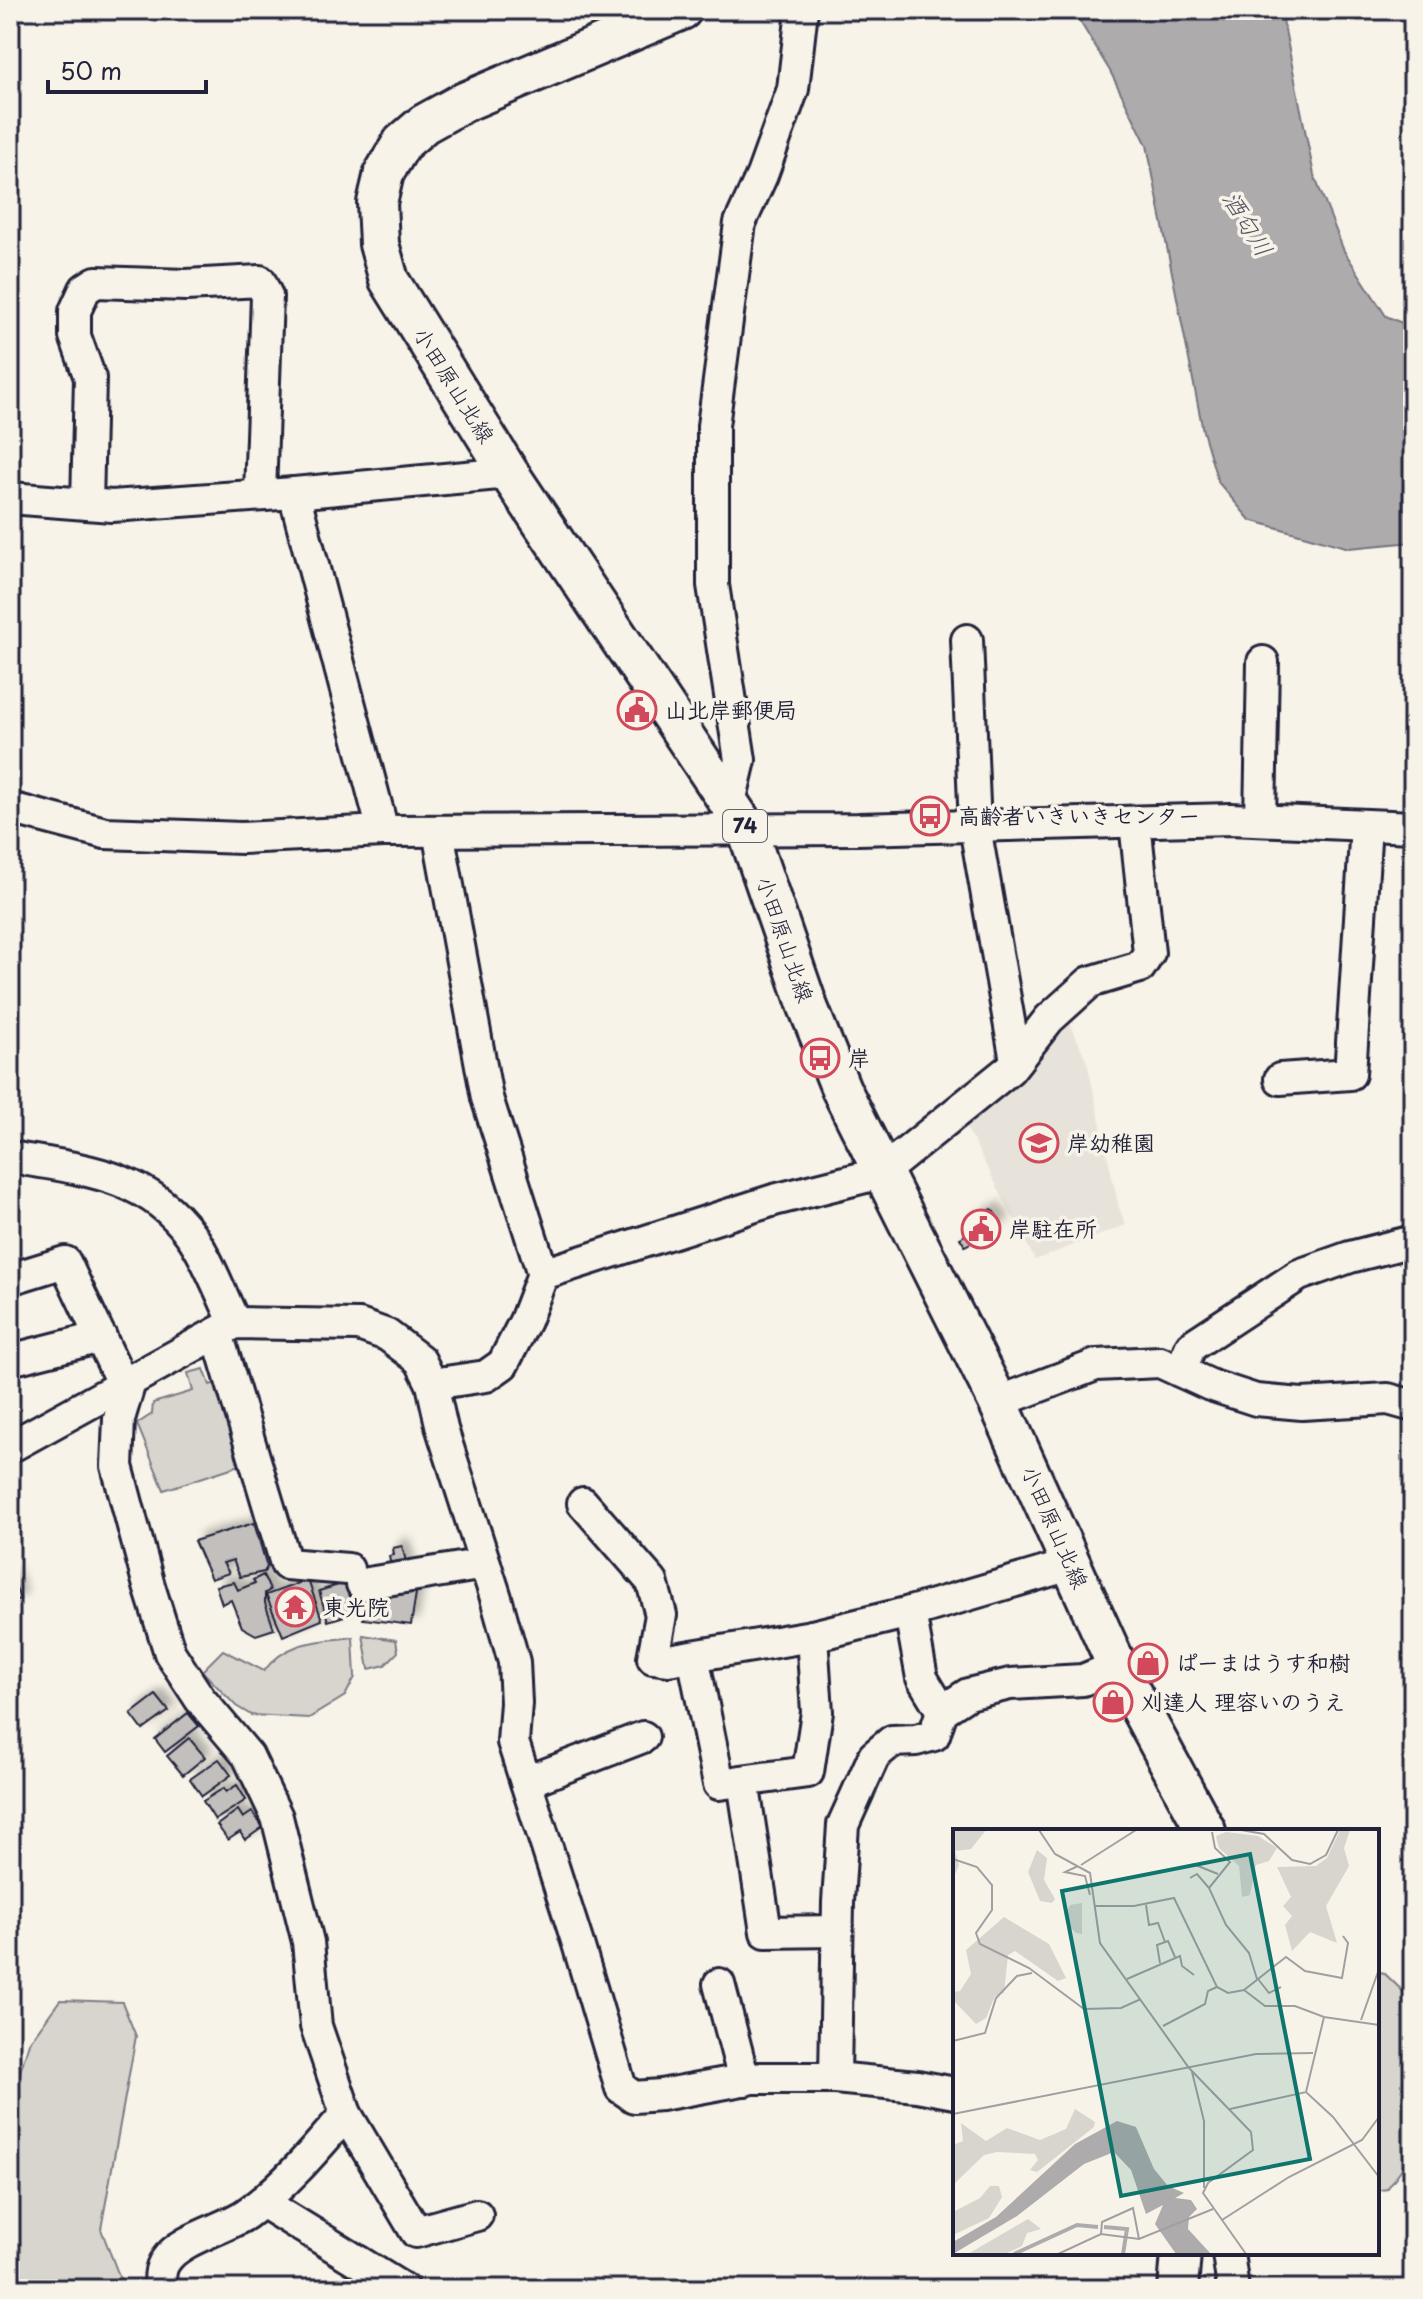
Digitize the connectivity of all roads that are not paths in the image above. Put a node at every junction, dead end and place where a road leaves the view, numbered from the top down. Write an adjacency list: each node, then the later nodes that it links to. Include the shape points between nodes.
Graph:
1 (682, 10): 3 (main road, 小田原山北線 / 74, via 462,103 402,143 384,173 377,203 379,244 389,280)
2 (802, 10): 11 (street, via 793,89 740,223 713,426 713,585 740,760)
3 (509, 473): 4 (street); 11 (main road, 小田原山北線 / 74)
4 (294, 493): 5 (street); 17 (street)
5 (260, 494): 7 (street); 7 (street, via 267,296 260,281 96,282 85,289 75,311 75,336 90,378)
6 (10, 498): 7 (street)
7 (87, 504)
8 (967, 640): 15 (street)
9 (1263, 662): 12 (street)
10 (10, 808): 17 (street, via 105,833 242,838)
11 (739, 816): 15 (street); 18 (street); 22 (main road, 小田原山北線 / 74, via 808,1007)
12 (1260, 820): 13 (street); 14 (street)
13 (1135, 823): 15 (street); 19 (street, via 1149,953 1140,967 1090,982 1049,1019)
14 (1366, 825): 16 (street); 20 (street, via 1350,1074)
15 (975, 827): 19 (street)
16 (1413, 827)
17 (383, 831): 18 (street)
18 (438, 831): 24 (street, via 487,1098)
19 (1016, 1061): 22 (street)
20 (1280, 1079)
21 (10, 1157): 26 (street, via 107,1175 162,1202 192,1236)
22 (881, 1173): 24 (street, via 774,1200); 32 (main road, 小田原山北線 / 74)
23 (1413, 1241): 29 (street, via 1299,1275 1191,1346)
24 (543, 1274): 31 (street, via 503,1364 486,1376)
25 (10, 1279): 27 (street, via 65,1262)
26 (226, 1328): 30 (street); 31 (street, via 359,1325 387,1335 420,1360); 36 (street, via 286,1564 355,1576)
27 (101, 1337): 28 (street); 30 (street)
28 (10, 1360)
29 (1180, 1371): 32 (street, via 1160,1362 1096,1365); 33 (street, via 1256,1400 1302,1404 1388,1399)
30 (127, 1384): 34 (street); 52 (street, via 117,1466 149,1586 170,1653 248,1756 277,1817 308,1942 316,2026)
31 (432, 1384): 36 (street)
32 (998, 1402): 37 (main road, 小田原山北線 / 74)
33 (1413, 1406)
34 (10, 1447)
35 (583, 1503): 40 (street, via 652,1582 661,1615 653,1658)
36 (485, 1564): 45 (street, via 514,1662 513,1742)
37 (1073, 1564): 38 (street); 41 (main road, 小田原山北線 / 74)
38 (910, 1612): 39 (street); 42 (street, via 922,1678)
39 (812, 1636): 40 (street); 44 (street, via 817,1712 808,1772)
40 (693, 1656): 44 (street, via 719,1784)
41 (1117, 1666): 42 (street, via 1083,1680 1010,1684 968,1694); 46 (main road, 小田原山北線 / 74)
42 (942, 1711): 47 (street, via 934,1735 892,1741 874,1756 843,1825)
43 (643, 1737): 45 (street)
44 (743, 1781): 47 (street, via 766,1932)
45 (526, 1782): 50 (street, via 621,2088 634,2097)
46 (1205, 1829)
47 (837, 1931): 49 (street)
48 (719, 1984): 50 (street)
49 (835, 2078): 50 (street); 51 (street)
50 (744, 2080)
51 (953, 2093)
52 (346, 2114): 53 (street); 54 (street, via 416,2232)
53 (262, 2202): 57 (street, via 166,2259 159,2275); 58 (street)
54 (477, 2215)
55 (1181, 2255): 59 (main road)
56 (1228, 2255): 60 (street)
57 (161, 2289)
58 (403, 2289)
59 (1178, 2289)
60 (1233, 2289)

